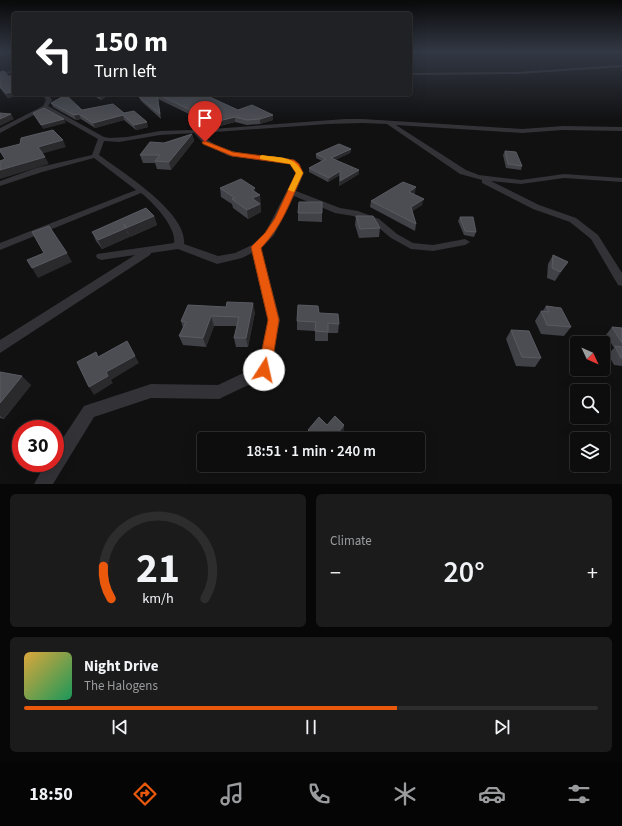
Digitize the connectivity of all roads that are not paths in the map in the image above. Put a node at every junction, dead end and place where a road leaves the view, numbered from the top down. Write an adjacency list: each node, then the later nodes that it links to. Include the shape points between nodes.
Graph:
1 (46, 96): 2 (street, via 49,100)
2 (45, 107): 6 (street); 7 (street)
3 (389, 122): 4 (street, via 522,132 564,128); 5 (street, via 340,121 222,131); 9 (street, via 463,172)
4 (622, 129)
5 (195, 130): 7 (street, via 165,132 130,140 111,141); 13 (street, via 205,142 232,154 292,162 300,173)
6 (0, 131)
7 (101, 138): 8 (street)
8 (95, 156): 11 (street, via 39,170); 12 (street)
9 (478, 177): 10 (street, via 521,182 564,176); 20 (street, via 536,207 573,220 595,237)
10 (622, 180)
11 (0, 184)
12 (142, 190): 15 (street, via 178,228); 16 (street)
13 (291, 192): 14 (street, via 338,211 355,213 376,221 411,246 433,248); 17 (street, via 269,235)
14 (465, 242)
15 (179, 246): 17 (street, via 217,260 238,256); 18 (street)
16 (0, 247)
17 (256, 247): 22 (street, via 274,320 264,370 219,392 151,391 89,411)
18 (148, 251): 19 (street); 21 (street)
19 (101, 256)
20 (622, 282)
21 (0, 347)
22 (43, 484)

